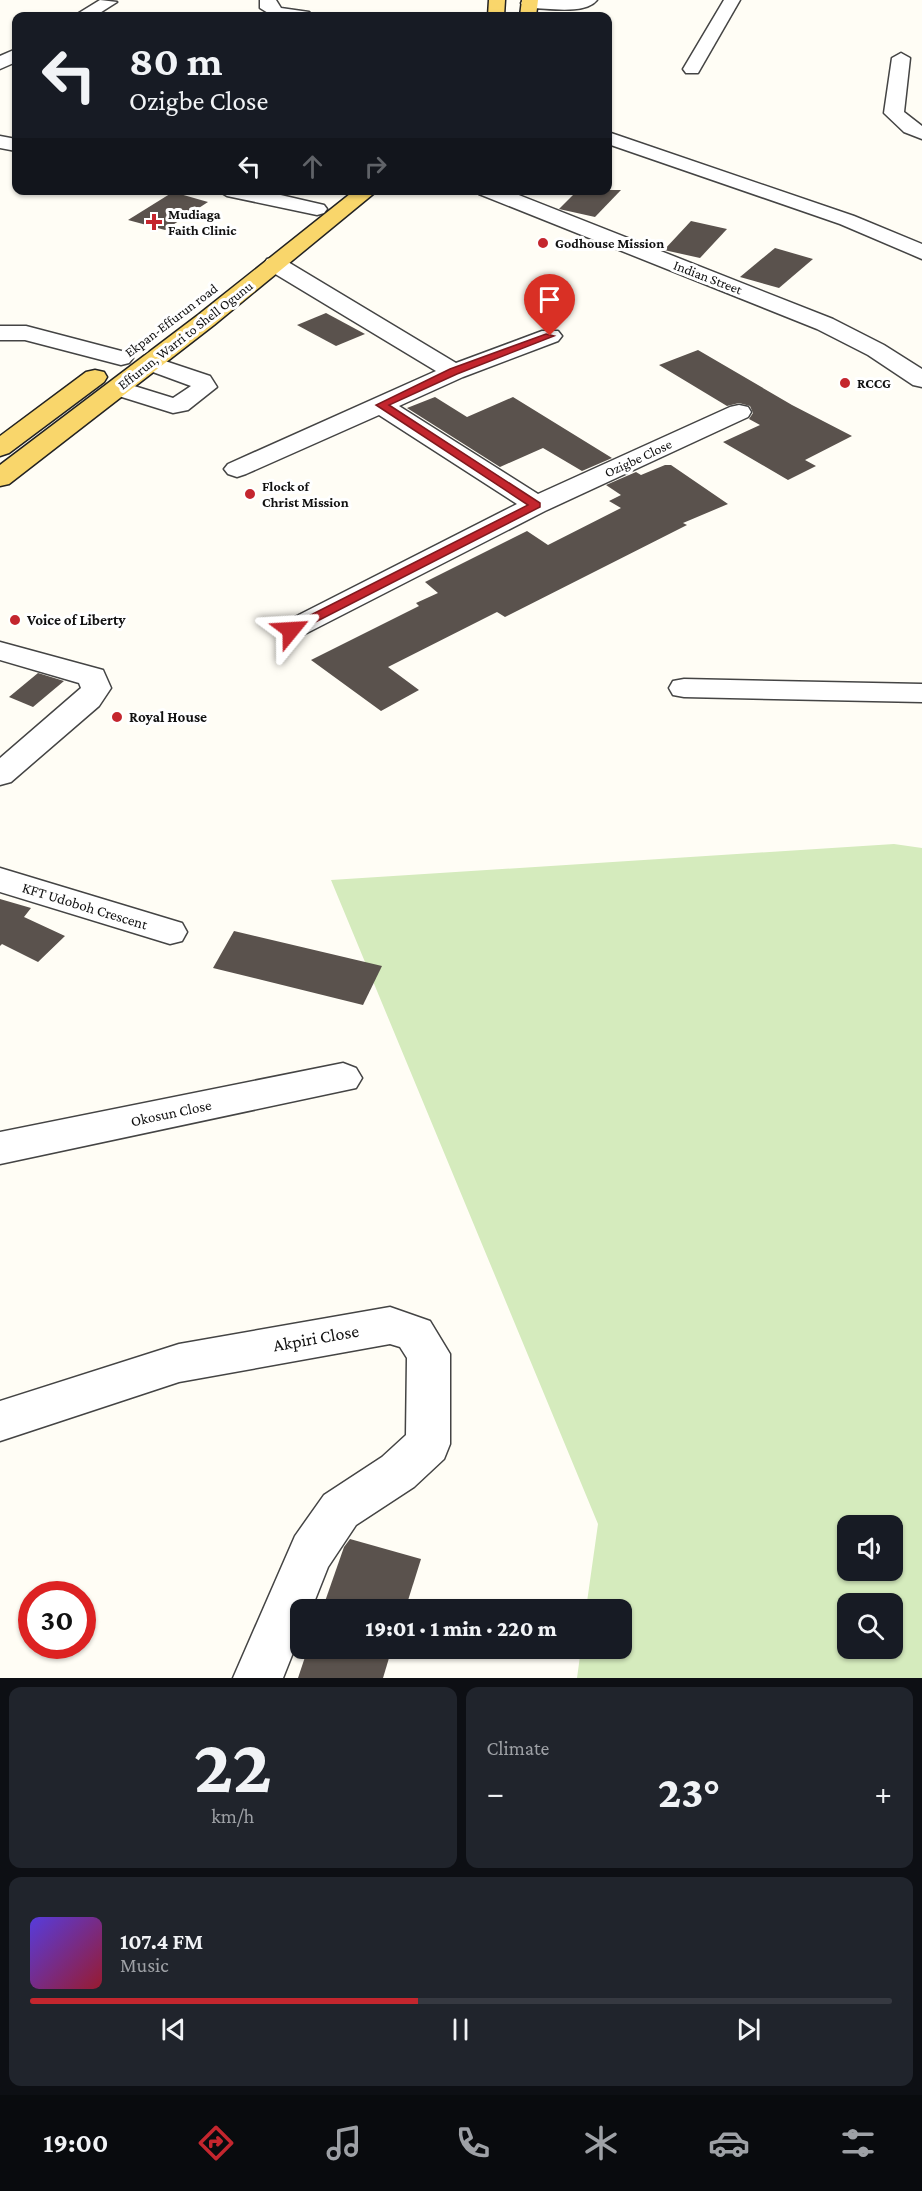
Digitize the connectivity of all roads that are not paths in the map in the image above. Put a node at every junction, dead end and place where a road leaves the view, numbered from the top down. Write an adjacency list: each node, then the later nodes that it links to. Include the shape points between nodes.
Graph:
1 (268, 0): 7 (street, via 269,8)
2 (589, 0): 5 (street)
3 (732, 0): 9 (street)
4 (109, 2): 6 (street)
5 (529, 6)
6 (90, 12)
7 (276, 12)
8 (901, 58): 10 (street, via 894,113)
9 (692, 69)
10 (922, 133)
11 (612, 139): 17 (street, via 847,220)
12 (251, 195): 16 (street)
13 (334, 195): 16 (main road, Ekpan-Effurun road)
14 (362, 195): 18 (main road, Effurun, Warri to Shell Ogunu)
15 (499, 195): 24 (street, Indian Street, via 786,308 854,340)
16 (317, 209): 21 (main road, Ekpan-Effurun road)
17 (922, 252)
18 (275, 264): 22 (main road, Effurun, Warri to Shell Ogunu); 23 (street)
19 (0, 333): 21 (street, via 26,333)
20 (550, 336): 23 (street)
21 (121, 358): 28 (main road, Ekpan-Effurun road)
22 (150, 363): 25 (main road, Effurun, Warri to Shell Ogunu); 25 (street, via 201,381 205,387 173,406)
23 (454, 372): 26 (street)
24 (922, 380)
25 (118, 388): 30 (main road, Effurun, Warri to Shell Ogunu)
26 (381, 405): 29 (street); 31 (street)
27 (739, 412): 31 (street, Ozigbe Close)
28 (0, 448)
29 (237, 469)
30 (0, 478)
31 (536, 505): 32 (street, Ozigbe Close)
32 (291, 630)
33 (0, 651): 36 (street, via 92,677 96,688)
34 (684, 688): 35 (street)
35 (922, 693)
36 (0, 775)
37 (0, 880): 38 (street, KFT Udoboh Crescent)
38 (170, 932)
39 (343, 1078): 40 (street, Okosun Close)
40 (0, 1148)
41 (0, 1421): 42 (street, Akpiri Close, via 179,1364 390,1325 415,1334 429,1354 428,1444 398,1472 340,1510 311,1552)
42 (258, 1678)

